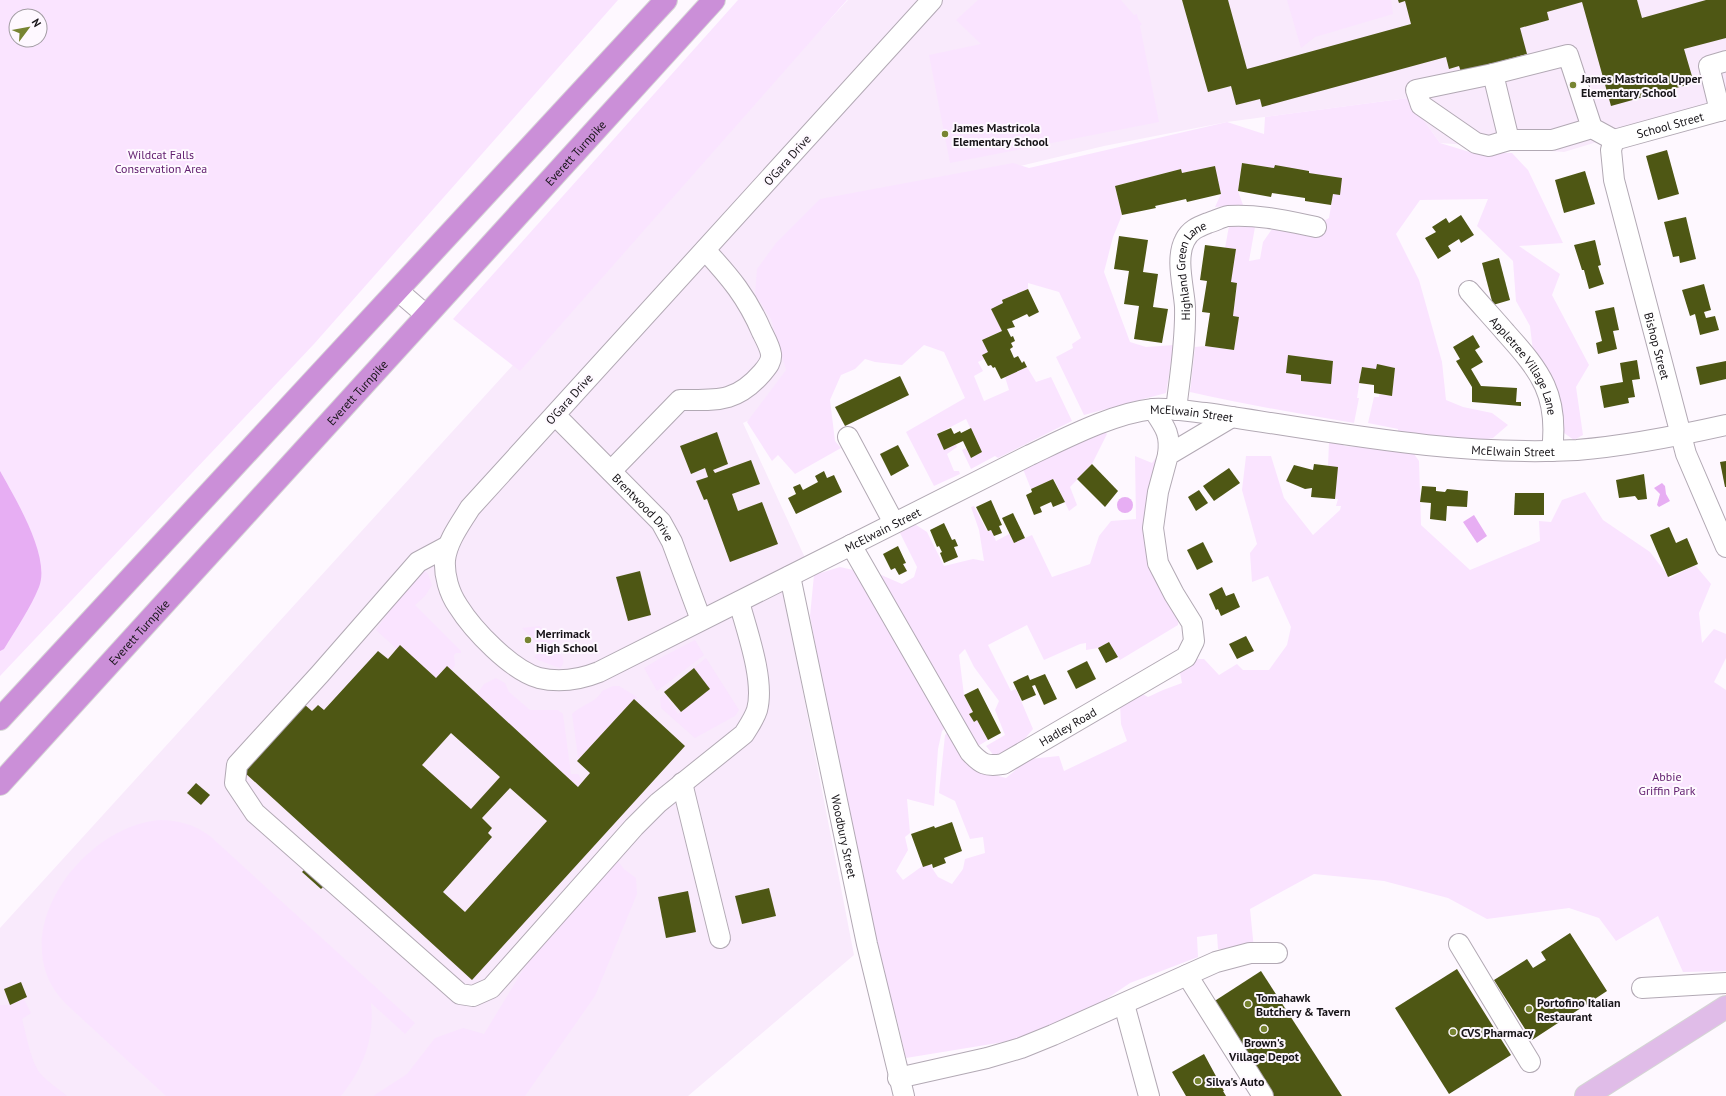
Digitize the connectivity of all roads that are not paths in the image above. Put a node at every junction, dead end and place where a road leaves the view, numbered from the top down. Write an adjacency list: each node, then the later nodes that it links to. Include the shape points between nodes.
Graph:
1 (666, 0): 12 (highway)
2 (714, 0): 14 (highway, Everett Turnpike)
3 (932, 0): 11 (street, O'Gara Drive)
4 (1726, 61): 6 (street, via 1709,66)
5 (1492, 74): 7 (street, via 1568,55); 8 (street); 8 (street, via 1416,90 1421,105 1476,142 1489,146)
6 (1723, 110): 9 (street, School Street)
7 (1592, 128): 8 (street, via 1552,140); 9 (street)
8 (1509, 140)
9 (1614, 140): 20 (street, Bishop Street, via 1611,150 1614,180)
10 (1316, 227): 16 (street, Highland Green Lane, via 1263,217 1227,216 1195,228 1184,241 1180,275 1185,305 1185,327)
11 (705, 250): 17 (street, O'Gara Drive); 24 (street, via 729,276 748,304 771,355 770,364 755,381 731,397 717,400 680,400)
12 (397, 290): 14 (street); 32 (highway)
13 (1469, 292): 22 (street, Appletree Village Lane, via 1524,353 1541,377 1552,407)
14 (426, 315): 34 (highway, Everett Turnpike)
15 (1153, 409): 16 (street, McElwain Street); 23 (street, Hadley Road, via 1163,423 1170,440); 25 (street, McElwain Street, via 1084,430)
16 (1176, 410): 18 (street, McElwain Street)
17 (555, 415): 24 (street, Brentwood Drive); 27 (street, O'Gara Drive, via 470,508)
18 (1232, 417): 22 (street, McElwain Street, via 1437,447); 23 (street)
19 (1726, 425): 20 (street, McElwain Street)
20 (1681, 435): 22 (street, McElwain Street, via 1602,447); 28 (street, Bishop Street, via 1694,476)
21 (848, 437): 25 (street)
22 (1552, 451)
23 (1168, 455): 26 (street, Hadley Road, via 1158,492 1153,528 1158,563 1192,623 1194,641 1186,657 1003,764 984,764 970,752)
24 (611, 472): 31 (street, Brentwood Drive, via 661,522 672,542)
25 (894, 523): 26 (street, McElwain Street)
26 (851, 545): 29 (street, McElwain Street)
27 (448, 546): 31 (street, O'Gara Drive, via 445,559 446,575 457,605 496,649 511,662 537,677 564,681 586,677); 33 (street, via 418,562 237,765 235,783 255,813 460,994 473,996 491,988 634,827)
28 (1726, 547)
29 (790, 576): 30 (street, McElwain Street); 44 (street, Woodbury Street, via 867,944)
30 (739, 602): 31 (street, McElwain Street); 33 (street, via 757,672 758,709 744,734)
31 (701, 620)
32 (0, 719)
33 (682, 783): 35 (street)
34 (0, 784)
35 (720, 938)
36 (1459, 944): 43 (street)
37 (1277, 954): 38 (street, via 1250,953 1216,962)
38 (1187, 975): 41 (street); 46 (street)
39 (1726, 983): 40 (street)
40 (1642, 988)
41 (1124, 1004): 44 (street, via 1021,1048); 45 (street)
42 (1726, 1007): 47 (main road)
43 (1530, 1062)
44 (901, 1087)
45 (1149, 1096)
46 (1263, 1096)
47 (1586, 1096)

